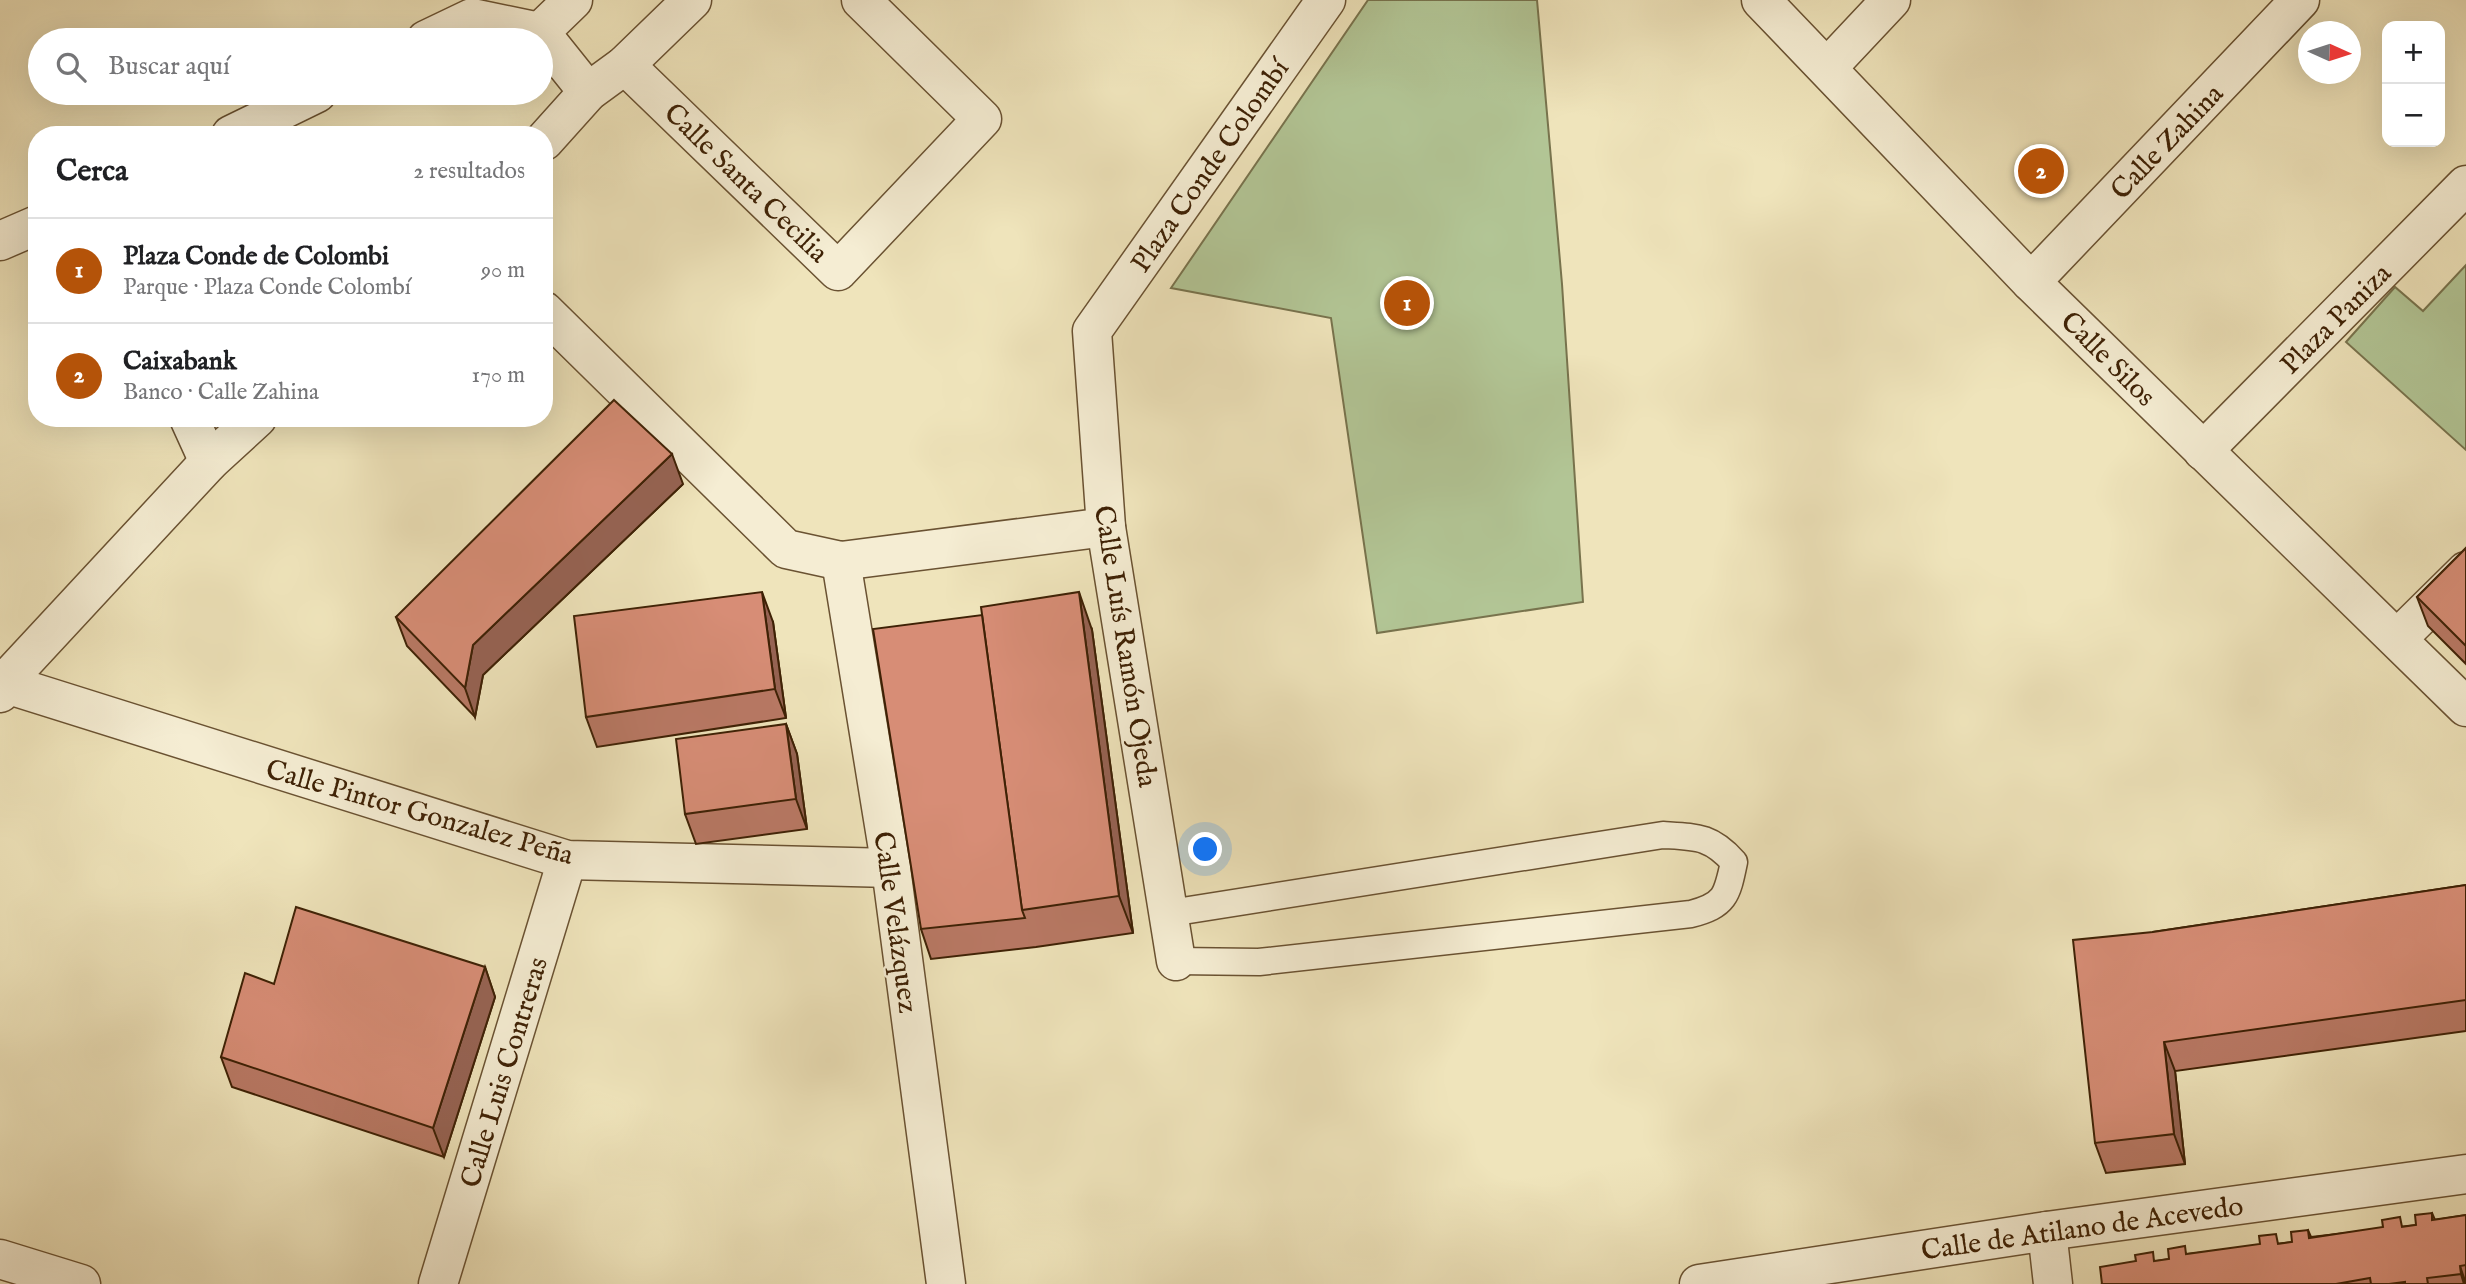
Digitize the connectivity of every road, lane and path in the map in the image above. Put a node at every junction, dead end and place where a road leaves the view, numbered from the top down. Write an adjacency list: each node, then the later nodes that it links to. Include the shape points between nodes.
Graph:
1 (573, 0): 11 (street)
2 (692, 0): 13 (street)
3 (861, 0): 13 (street, Calle Santa Cecilia, via 982,119 838,271)
4 (1326, 0): 24 (street, Plaza Conde Colombí)
5 (1761, 0): 14 (street, Calle Silos)
6 (1891, 0): 14 (street)
7 (2300, 0): 22 (street, Calle Zahina)
8 (472, 9): 9 (street); 10 (street)
9 (444, 28)
10 (528, 28)
11 (544, 28)
12 (553, 48): 15 (street)
13 (625, 65): 15 (street)
14 (1828, 67): 22 (street, Calle Silos)
15 (588, 92): 18 (street)
16 (292, 105): 17 (street)
17 (249, 126)
18 (553, 131)
19 (2466, 185): 27 (street, Plaza Paniza)
20 (28, 229): 21 (street)
21 (0, 241)
22 (2031, 282): 27 (street, Calle Silos)
23 (553, 320): 30 (street, via 786,550)
24 (1092, 331): 29 (street, Calle Luís Ramón Ojeda)
25 (193, 427): 28 (street)
26 (247, 427): 28 (street)
27 (2203, 451): 32 (street, Calle Silos)
28 (209, 462): 33 (street)
29 (1106, 527): 30 (street); 37 (street, Calle Luís Ramón Ojeda)
30 (841, 561): 36 (street, Calle Velázquez)
31 (2466, 571): 32 (street)
32 (2398, 638): 34 (street, Calle Silos)
33 (1, 684): 35 (street, Calle Pintor Gonzalez Peña)
34 (2466, 707)
35 (567, 860): 36 (street, Calle Pintor Gonzalez Peña); 43 (street, Calle Luis Contreras)
36 (891, 868): 44 (street, Calle Velázquez)
37 (1170, 913): 38 (street, Calle Luís Ramón Ojeda); 38 (lane, via 1663,835 1716,843 1734,862 1728,890 1713,908 1691,914 1259,962)
38 (1176, 961)
39 (2466, 1174): 40 (street, Calle de Atilano de Acevedo)
40 (2047, 1231): 45 (street, Calle de Atilano de Acevedo); 46 (street)
41 (0, 1259): 42 (street)
42 (81, 1284)
43 (438, 1284)
44 (946, 1284)
45 (1699, 1284)
46 (2053, 1284)

